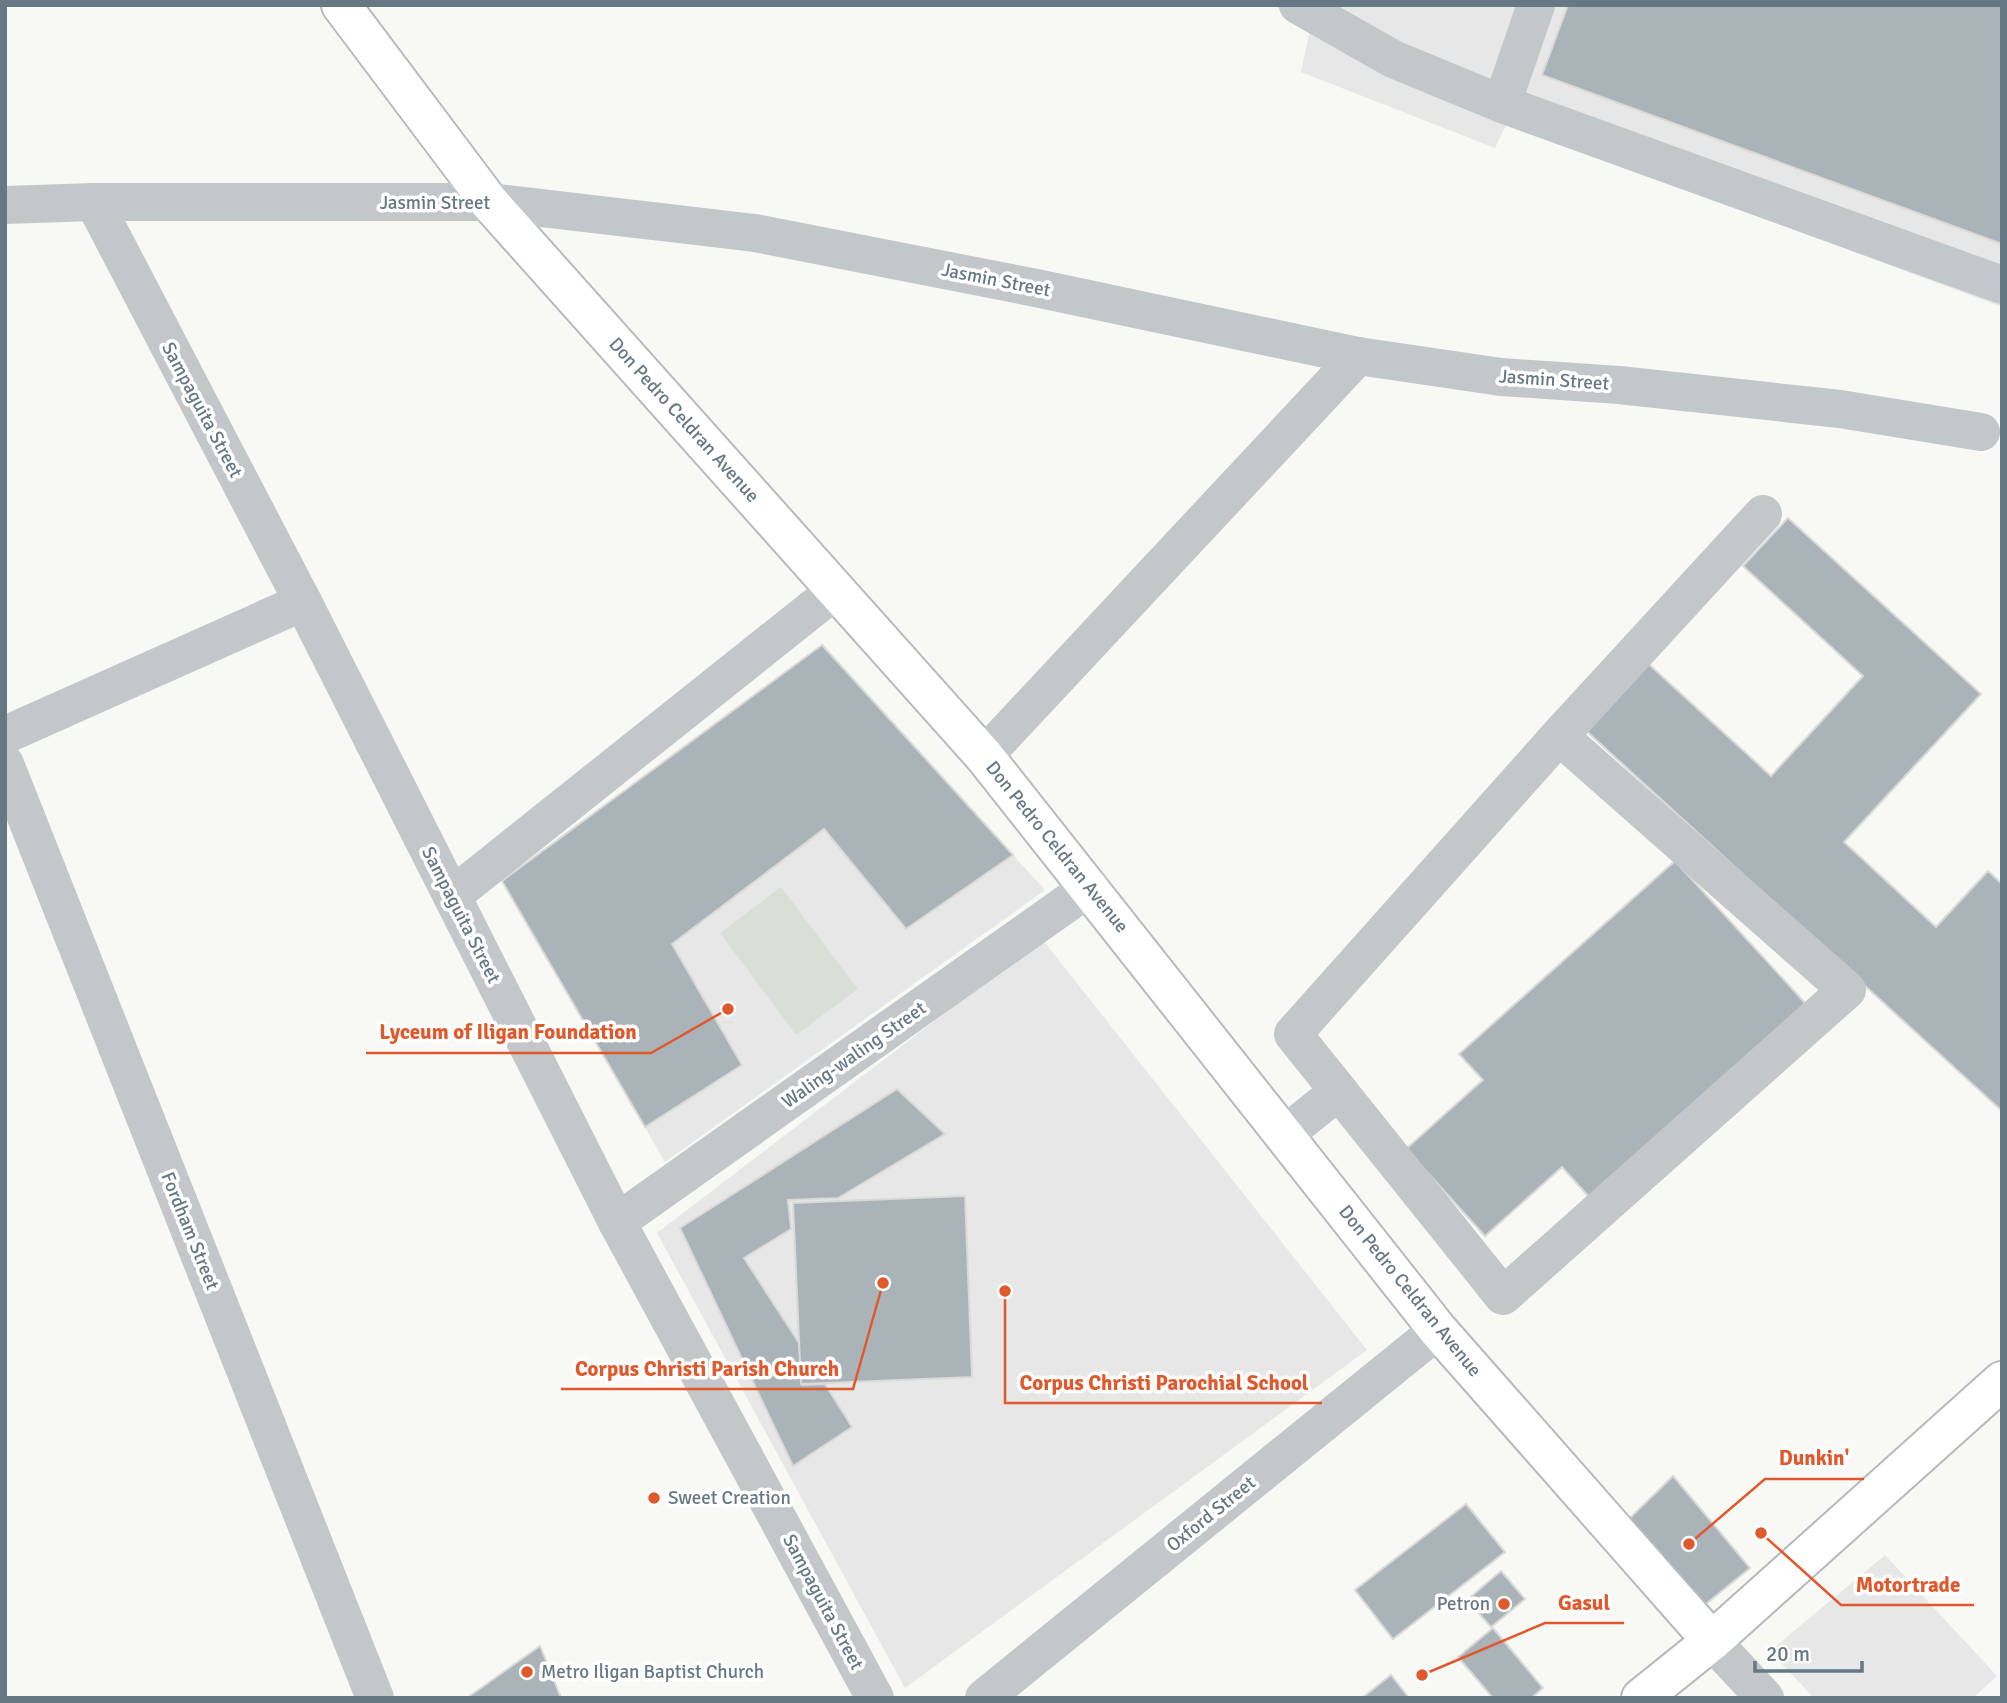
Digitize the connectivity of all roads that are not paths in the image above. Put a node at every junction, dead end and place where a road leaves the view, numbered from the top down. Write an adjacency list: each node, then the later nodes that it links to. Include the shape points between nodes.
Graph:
1 (341, 5): 6 (main road, Don Pedro Celdran Avenue)
2 (1298, 5): 4 (street, via 1393,59)
3 (1536, 5): 4 (street)
4 (1502, 104): 8 (street)
5 (94, 202): 6 (street, Jasmin Street); 7 (street, Jasmin Street); 13 (street, Sampaguita Street)
6 (489, 202): 9 (street, Jasmin Street, via 755,233); 12 (main road, Don Pedro Celdran Avenue)
7 (5, 205)
8 (2002, 285)
9 (1358, 356): 10 (street, Jasmin Street, via 1501,377 1840,409); 16 (street)
10 (1980, 432)
11 (1763, 514): 15 (street)
12 (836, 590): 16 (main road, Don Pedro Celdran Avenue); 19 (street)
13 (303, 602): 14 (street); 19 (street, Sampaguita Street)
14 (5, 734)
15 (1559, 736): 20 (street, via 1293,1034); 20 (street, via 1847,990 1503,1296)
16 (984, 756): 18 (main road, Don Pedro Celdran Avenue)
17 (5, 764): 27 (street, Fordham Street)
18 (1090, 887): 21 (main road, Don Pedro Celdran Avenue); 22 (street, Waling-waling Street)
19 (452, 896): 22 (street, Sampaguita Street)
20 (1339, 1091): 21 (street)
21 (1284, 1135): 23 (main road, Don Pedro Celdran Avenue)
22 (617, 1222): 28 (street, Sampaguita Street)
23 (1438, 1330): 25 (main road, Don Pedro Celdran Avenue); 26 (street, Oxford Street)
24 (2002, 1381): 25 (main road)
25 (1712, 1641): 29 (main road); 30 (street, Don Pedro Celdran Avenue)
26 (1004, 1691)
27 (374, 1698)
28 (875, 1698)
29 (1641, 1698)
30 (1765, 1698)

